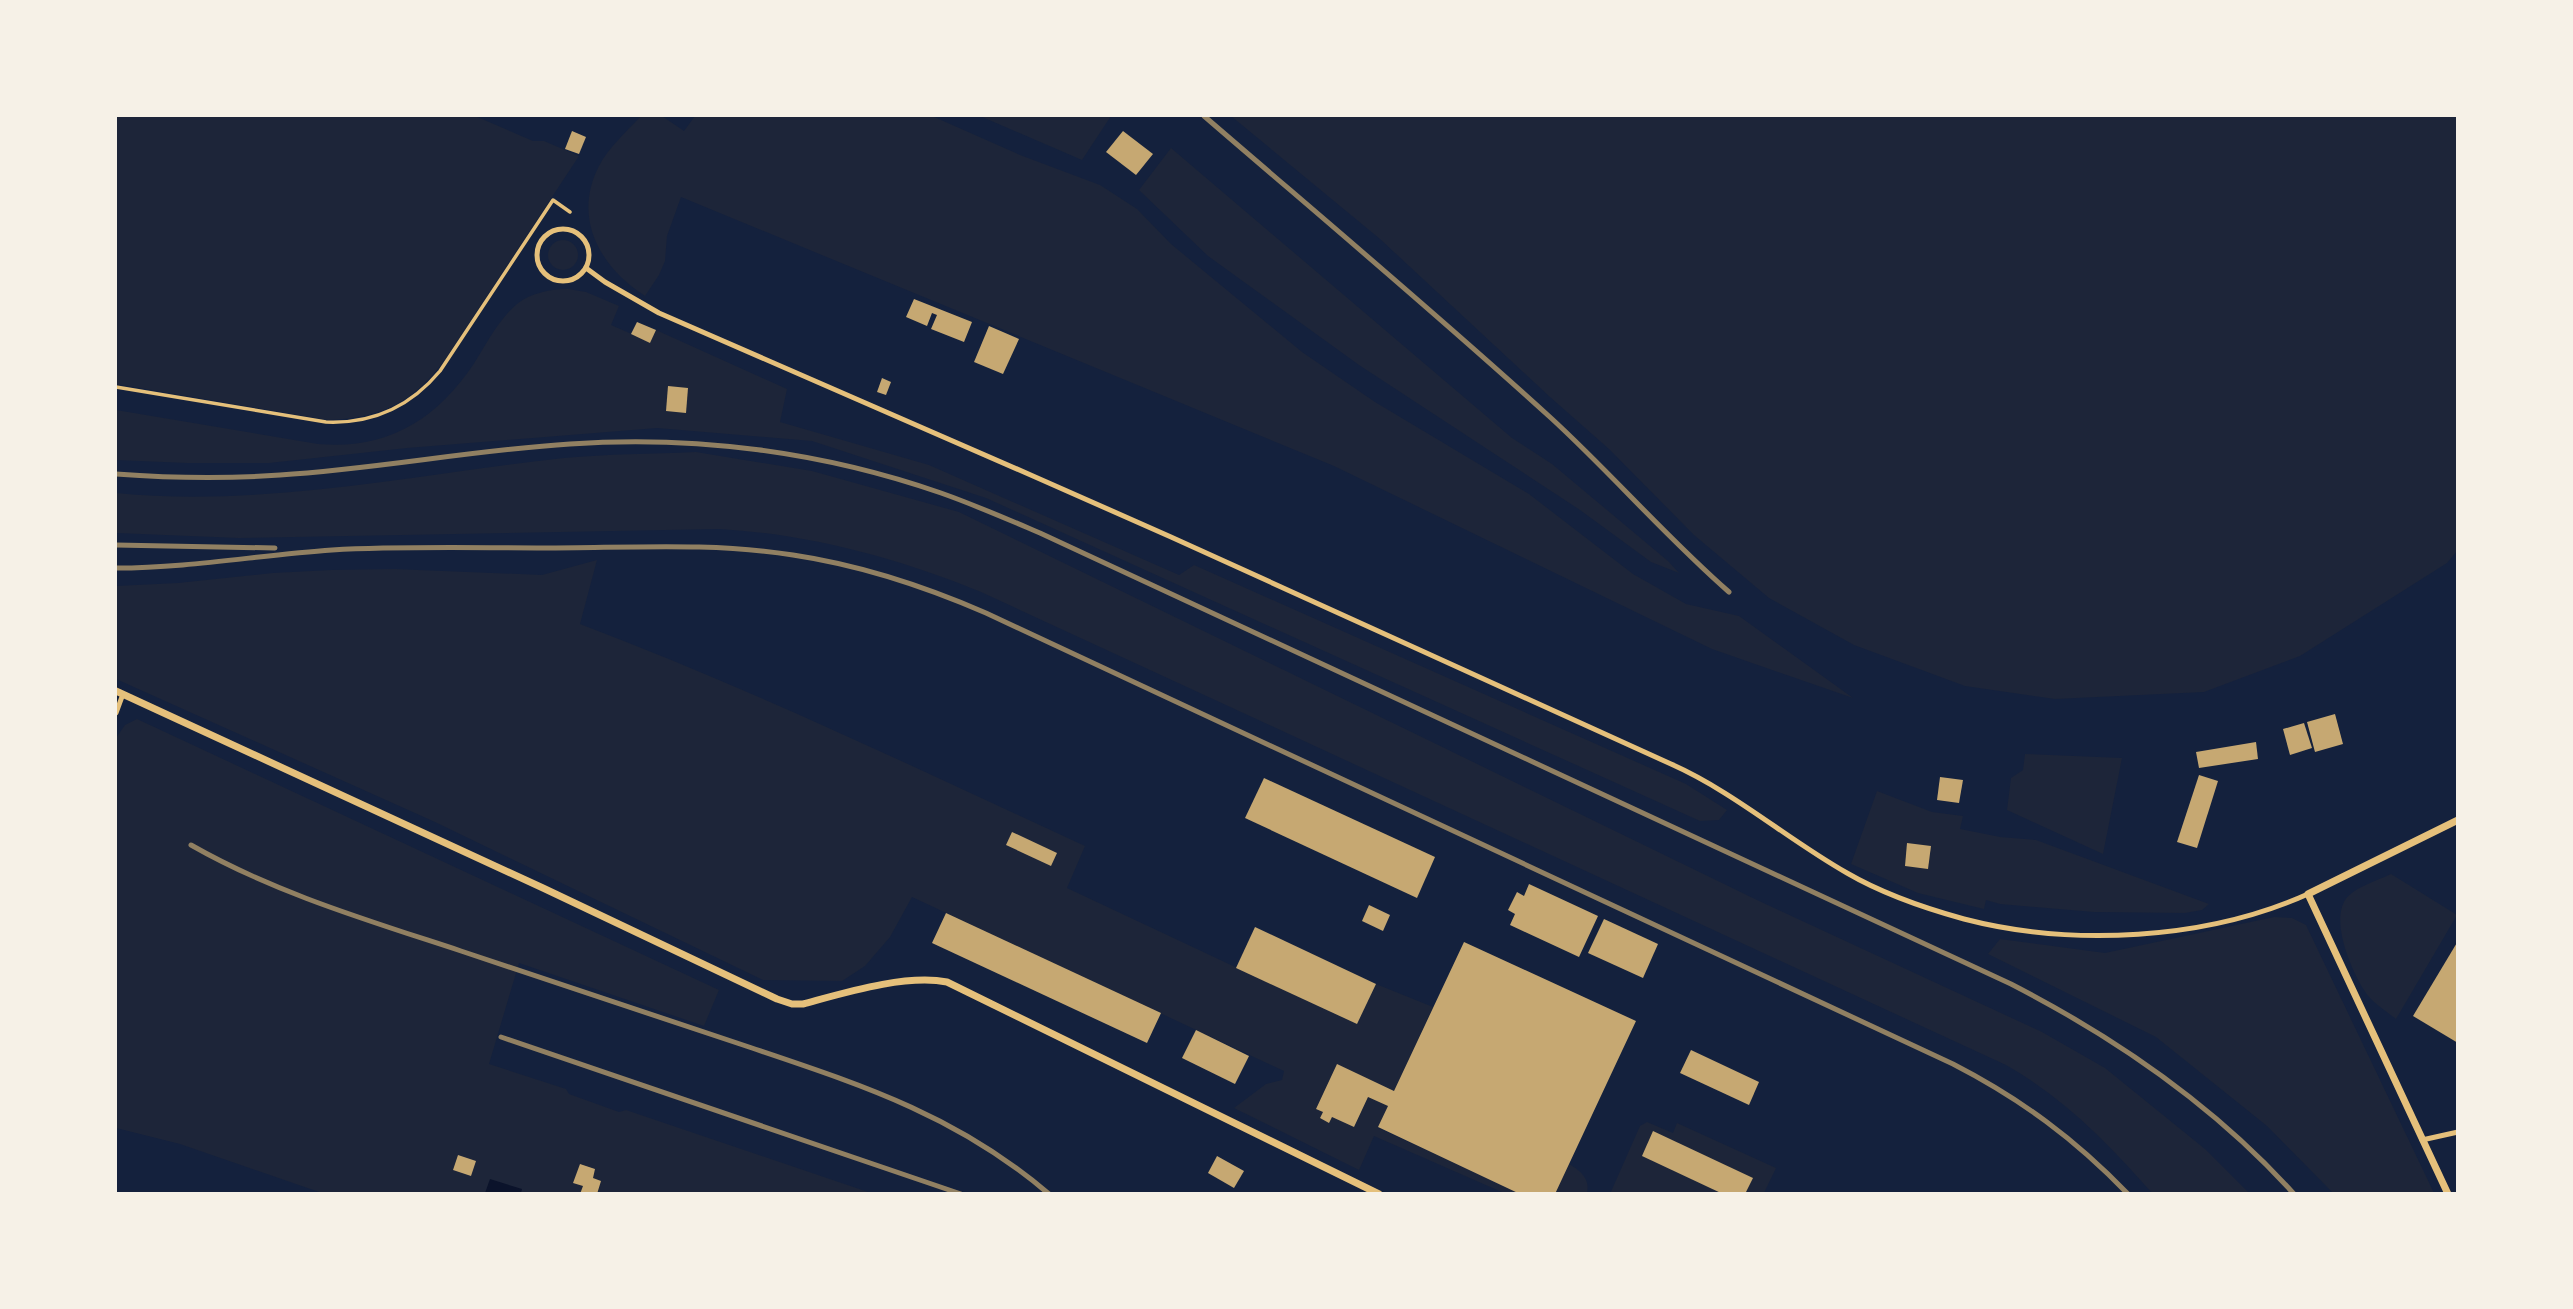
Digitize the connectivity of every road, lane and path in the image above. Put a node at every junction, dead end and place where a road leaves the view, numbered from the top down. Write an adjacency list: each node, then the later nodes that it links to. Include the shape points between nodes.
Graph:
1 (570, 212): 3 (path, via 553,201 440,371 417,395 388,412 358,421 326,422)
2 (586, 268): 2 (lane, via 590,253 579,233 555,229 541,240 538,265 550,277 566,281); 7 (lane, via 659,313 1687,771 1848,874 1922,906 2004,928 2087,936 2200,926)
3 (116, 387)
4 (119, 693): 5 (lane); 10 (street, via 777,999 803,1004 898,983 947,982)
5 (116, 713)
6 (2458, 820): 7 (street)
7 (2308, 894): 9 (street)
8 (2458, 1132): 9 (lane)
9 (2423, 1140): 11 (street)
10 (1379, 1194)
11 (2448, 1194)

